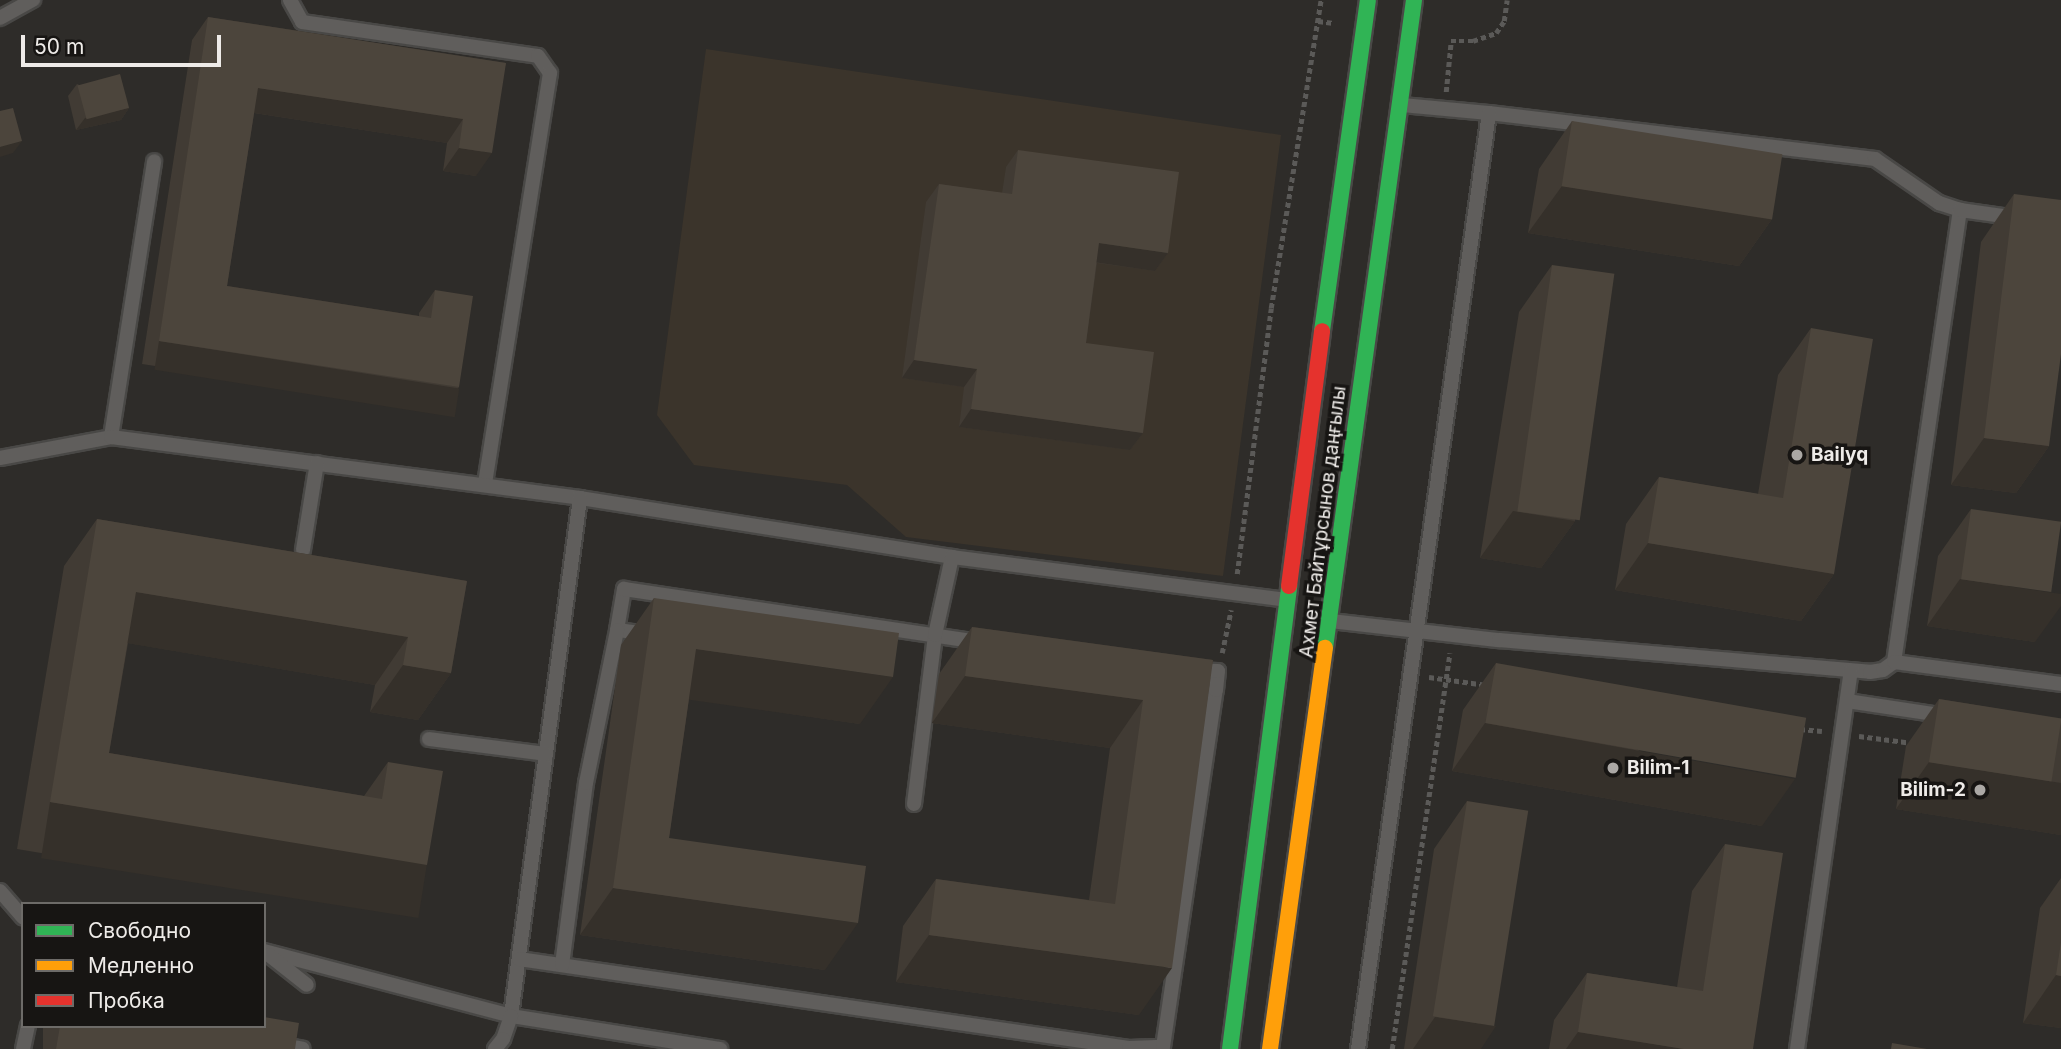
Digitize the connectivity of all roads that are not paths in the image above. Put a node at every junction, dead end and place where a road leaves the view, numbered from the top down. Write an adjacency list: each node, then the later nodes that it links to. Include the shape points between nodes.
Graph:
1 (33, 0): 5 (lane)
2 (290, 0): 14 (lane, via 302,22 505,49 538,56 551,73)
3 (1368, 0): 18 (street, Ахмет Байтұрсынов даңғылы, via 1361,99 1344,161)
4 (1414, 0): 6 (street, Ахмет Байтұрсынов даңғылы)
5 (0, 18)
6 (1394, 104): 7 (lane); 19 (street, Ахмет Байтұрсынов даңғылы)
7 (1489, 113): 9 (lane, via 1875,159 1939,203); 21 (lane)
8 (154, 161): 11 (lane)
9 (1959, 210): 10 (lane); 27 (lane)
10 (2036, 220)
11 (111, 437): 12 (lane); 13 (lane)
12 (0, 458)
13 (317, 463): 14 (lane); 16 (lane)
14 (485, 485): 15 (lane)
15 (580, 498): 17 (lane); 34 (lane)
16 (303, 550)
17 (952, 557): 18 (lane); 22 (lane)
18 (1289, 600): 50 (street, Ахмет Байтұрсынов даңғылы)
19 (1331, 621): 21 (lane); 51 (street, Ахмет Байтұрсынов даңғылы)
20 (617, 629): 22 (lane, via 624,589 896,634); 23 (lane); 41 (lane, via 586,783)
21 (1417, 631): 28 (lane); 52 (lane)
22 (934, 635): 24 (lane); 35 (lane)
23 (656, 636)
24 (954, 638): 25 (lane); 26 (lane)
25 (995, 643)
26 (953, 659)
27 (1894, 662): 28 (lane, via 1883,670); 30 (lane)
28 (1852, 671): 31 (lane)
29 (1184, 672): 41 (lane, via 1218,671 1163,1047 1129,1048)
30 (2061, 684)
31 (1847, 701): 32 (lane); 53 (lane)
32 (1968, 719)
33 (429, 739): 34 (lane)
34 (546, 754): 40 (lane)
35 (914, 804)
36 (0, 891): 37 (lane)
37 (21, 915)
38 (266, 952): 43 (lane)
39 (266, 953): 42 (lane)
40 (519, 958): 41 (lane); 43 (lane)
41 (562, 965)
42 (307, 985)
43 (511, 1016): 46 (lane); 49 (lane)
44 (28, 1028): 47 (lane)
45 (263, 1042): 48 (lane)
46 (500, 1046)
47 (23, 1049)
48 (303, 1049)
49 (720, 1049)
50 (1230, 1049)
51 (1270, 1049)
52 (1358, 1049)
53 (1797, 1049)

